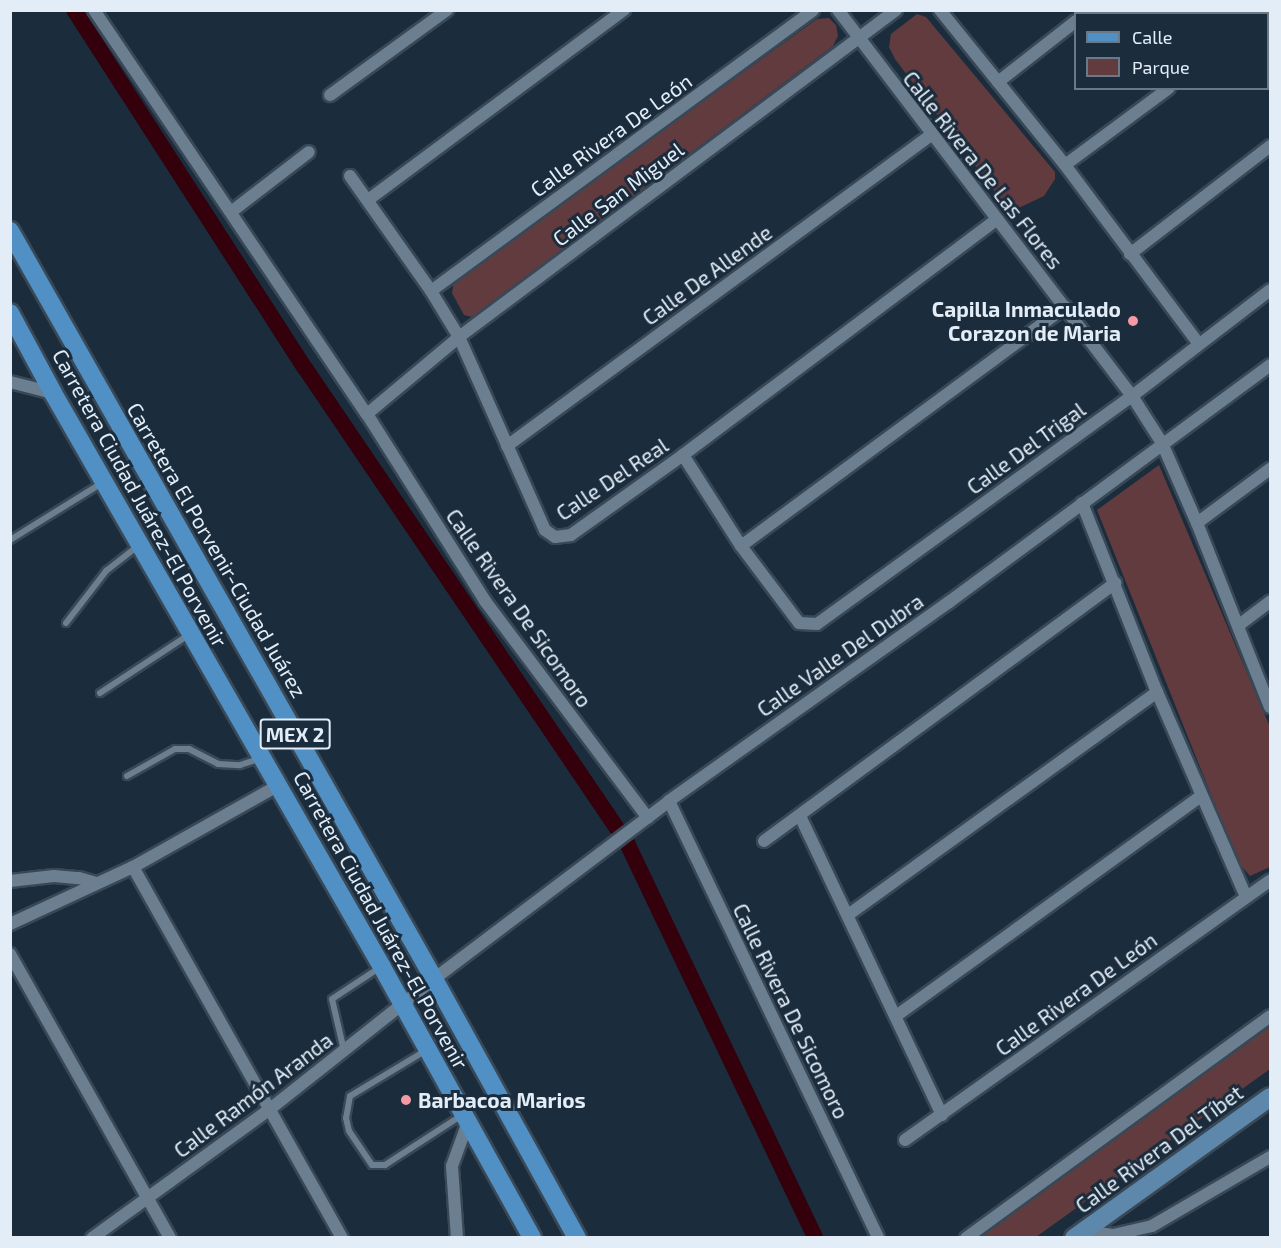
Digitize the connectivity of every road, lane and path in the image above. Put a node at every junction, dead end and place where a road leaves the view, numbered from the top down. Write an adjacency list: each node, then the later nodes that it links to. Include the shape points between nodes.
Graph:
1 (94, 10): 19 (street, Calle Rivera De Sicomoro)
2 (447, 10): 12 (street)
3 (624, 10): 18 (street)
4 (813, 10): 24 (street, Calle Rivera De León)
5 (838, 10): 9 (street, Calle Rivera De Las Flores)
6 (896, 10): 9 (street, Calle San Miguel)
7 (940, 10): 10 (street)
8 (1074, 23): 10 (street)
9 (859, 40): 13 (street, Calle Rivera De Las Flores); 27 (street, Calle San Miguel)
10 (998, 82): 16 (street)
11 (1166, 90): 16 (street)
12 (330, 95)
13 (931, 135): 20 (street, Calle Rivera De Las Flores); 35 (street, Calle De Allende)
14 (1270, 146): 22 (street)
15 (309, 152): 19 (street)
16 (1065, 165): 22 (street)
17 (350, 176): 18 (street, Calle Del Real)
18 (368, 200): 24 (street, Calle Del Real)
19 (231, 212): 33 (street, Calle Rivera De Sicomoro)
20 (996, 220): 25 (street, Calle Rivera De Las Flores); 36 (street, Calle Del Real)
21 (10, 231): 69 (main road, Carretera El Porvenir-Ciudad Juárez / MEX 2)
22 (1130, 254): 28 (street)
23 (1270, 290): 28 (street, Calle Del Trigal)
24 (431, 291): 27 (street, Calle Del Real)
25 (1065, 307): 32 (street, Calle Rivera De Las Flores); 43 (street)
26 (10, 313): 31 (main road, Carretera Ciudad Juárez-El Porvenir / MEX 2)
27 (459, 337): 33 (street, Calle San Miguel); 35 (street, Calle Del Real)
28 (1198, 343): 32 (street, Calle Del Trigal)
29 (1270, 366): 34 (street, Calle Valle Del Dubra)
30 (10, 382): 31 (street)
31 (53, 393): 38 (main road, Carretera Ciudad Juárez-El Porvenir / MEX 2)
32 (1132, 396): 34 (street, Calle Rivera De Las Flores); 43 (street, Calle Del Trigal, via 818,624 799,622)
33 (367, 414): 58 (street, Calle Rivera De Sicomoro, via 485,601)
34 (1162, 442): 39 (street, Calle Valle Del Dubra); 40 (street, Calle Rivera De Las Flores)
35 (507, 447): 36 (street, Calle Del Real, via 545,530 555,537 571,535)
36 (682, 455): 43 (street)
37 (1270, 469): 40 (street)
38 (104, 482): 41 (lane); 42 (main road, Carretera Ciudad Juárez-El Porvenir / MEX 2)
39 (1082, 503): 44 (street); 56 (street, Calle Valle Del Dubra)
40 (1197, 523): 47 (street, Calle Rivera De Las Flores)
41 (10, 540)
42 (139, 544): 46 (lane, via 94,584); 48 (main road, Carretera Ciudad Juárez-El Porvenir / MEX 2)
43 (741, 546)
44 (1114, 583): 49 (street); 57 (street)
45 (1270, 602): 47 (street)
46 (66, 623)
47 (1239, 625): 51 (street, Calle Rivera De Las Flores)
48 (190, 634): 50 (lane); 52 (main road, Carretera Ciudad Juárez-El Porvenir / MEX 2)
49 (1157, 692): 55 (street); 65 (street)
50 (100, 693)
51 (1270, 707)
52 (263, 758): 53 (lane, via 240,765 218,764 189,749 175,749); 54 (main road, Carretera Ciudad Juárez-El Porvenir / MEX 2)
53 (127, 776)
54 (279, 785): 60 (street); 68 (main road, Carretera Ciudad Juárez-El Porvenir / MEX 2)
55 (1201, 796): 64 (street); 71 (street)
56 (669, 801): 58 (street, Calle Valle Del Dubra); 89 (street, Calle Rivera De Sicomoro)
57 (800, 816): 59 (street); 65 (street)
58 (643, 822): 69 (street, Calle Valle Del Dubra)
59 (764, 841)
60 (133, 867): 63 (street); 76 (street)
61 (10, 881): 63 (street, via 54,876)
62 (1270, 881): 64 (street, Calle Rivera De León)
63 (96, 883): 66 (street)
64 (1246, 897): 77 (street, Calle Rivera De León)
65 (848, 915): 71 (street)
66 (10, 924)
67 (10, 954): 81 (street)
68 (382, 966): 70 (main road, Carretera Ciudad Juárez-El Porvenir / MEX 2); 74 (lane, via 332,999)
69 (434, 979): 70 (street, Calle Ramón Aranda); 88 (main road, Carretera El Porvenir-Ciudad Juárez / MEX 2)
70 (404, 1004): 73 (main road, Carretera Ciudad Juárez-El Porvenir / MEX 2); 74 (street, Calle Ramón Aranda)
71 (896, 1016): 77 (street)
72 (1270, 1016): 90 (street)
73 (428, 1049): 78 (main road, Carretera Ciudad Juárez-El Porvenir / MEX 2); 78 (lane, via 350,1096 346,1118 349,1131 372,1166 385,1165)
74 (344, 1051): 76 (street, Calle Ramón Aranda)
75 (1270, 1097): 82 (street, Calle Rivera Del Tíbet)
76 (270, 1109): 81 (street, Calle Ramón Aranda); 85 (street)
77 (942, 1115): 79 (street, Calle Rivera De León)
78 (466, 1118): 86 (street, via 452,1166); 87 (main road, Carretera Ciudad Juárez-El Porvenir / MEX 2)
79 (905, 1140)
80 (1270, 1157): 82 (street, via 1152,1226 1113,1234)
81 (147, 1197): 83 (street, Calle Ramón Aranda); 84 (street)
82 (1079, 1234)
83 (92, 1238)
84 (170, 1238)
85 (342, 1238)
86 (457, 1238)
87 (532, 1238)
88 (577, 1238)
89 (878, 1238)
90 (966, 1238)

